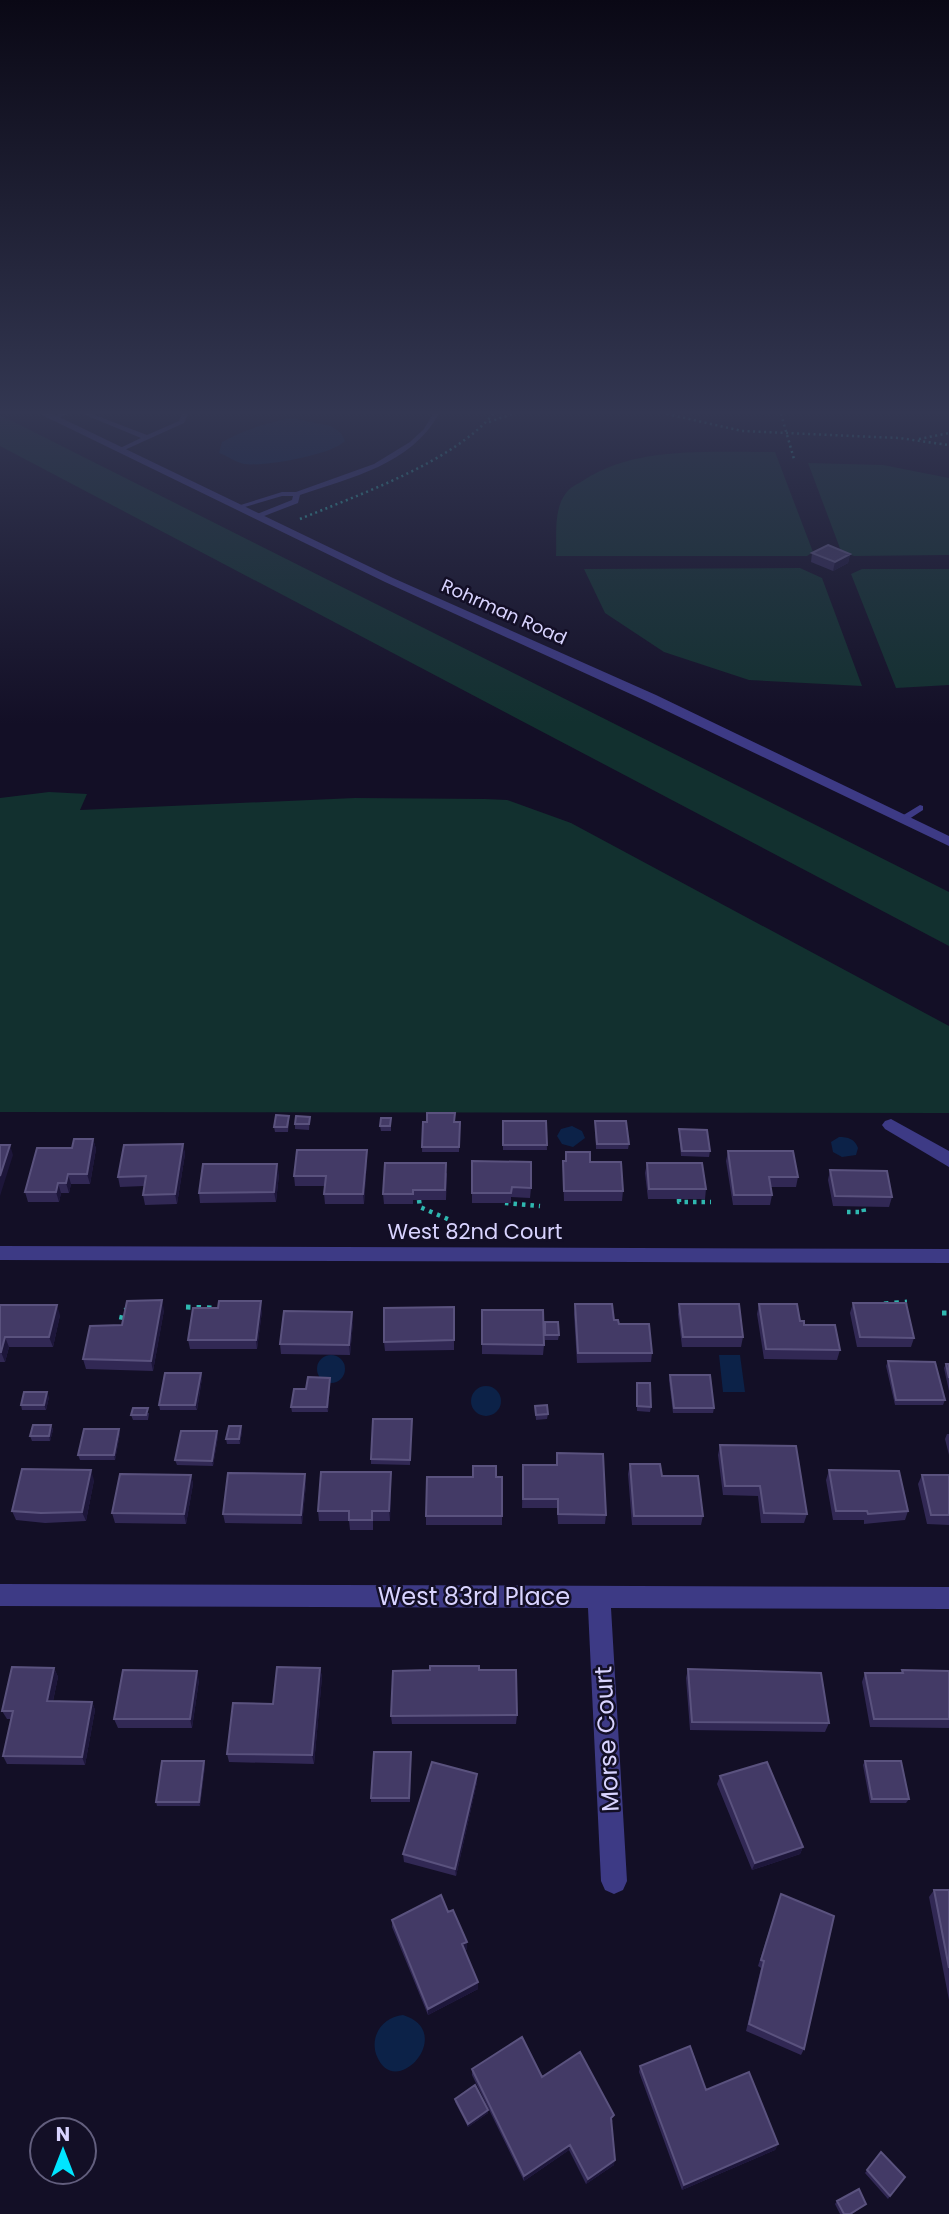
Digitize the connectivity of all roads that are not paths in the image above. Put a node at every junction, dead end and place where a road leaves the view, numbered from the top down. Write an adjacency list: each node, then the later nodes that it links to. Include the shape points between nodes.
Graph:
1 (259, 517): 3 (street, Rohrman Road)
2 (920, 808): 3 (lane)
3 (902, 819): 4 (street, Rohrman Road)
4 (949, 842)
5 (891, 1125): 6 (street)
6 (949, 1160)
7 (0, 1253): 8 (street, West 82nd Court)
8 (949, 1256)
9 (0, 1595): 10 (street, West 83rd Place)
10 (599, 1597): 11 (street, West 83rd Place); 12 (street, Morse Court)
11 (949, 1598)
12 (614, 1881)

